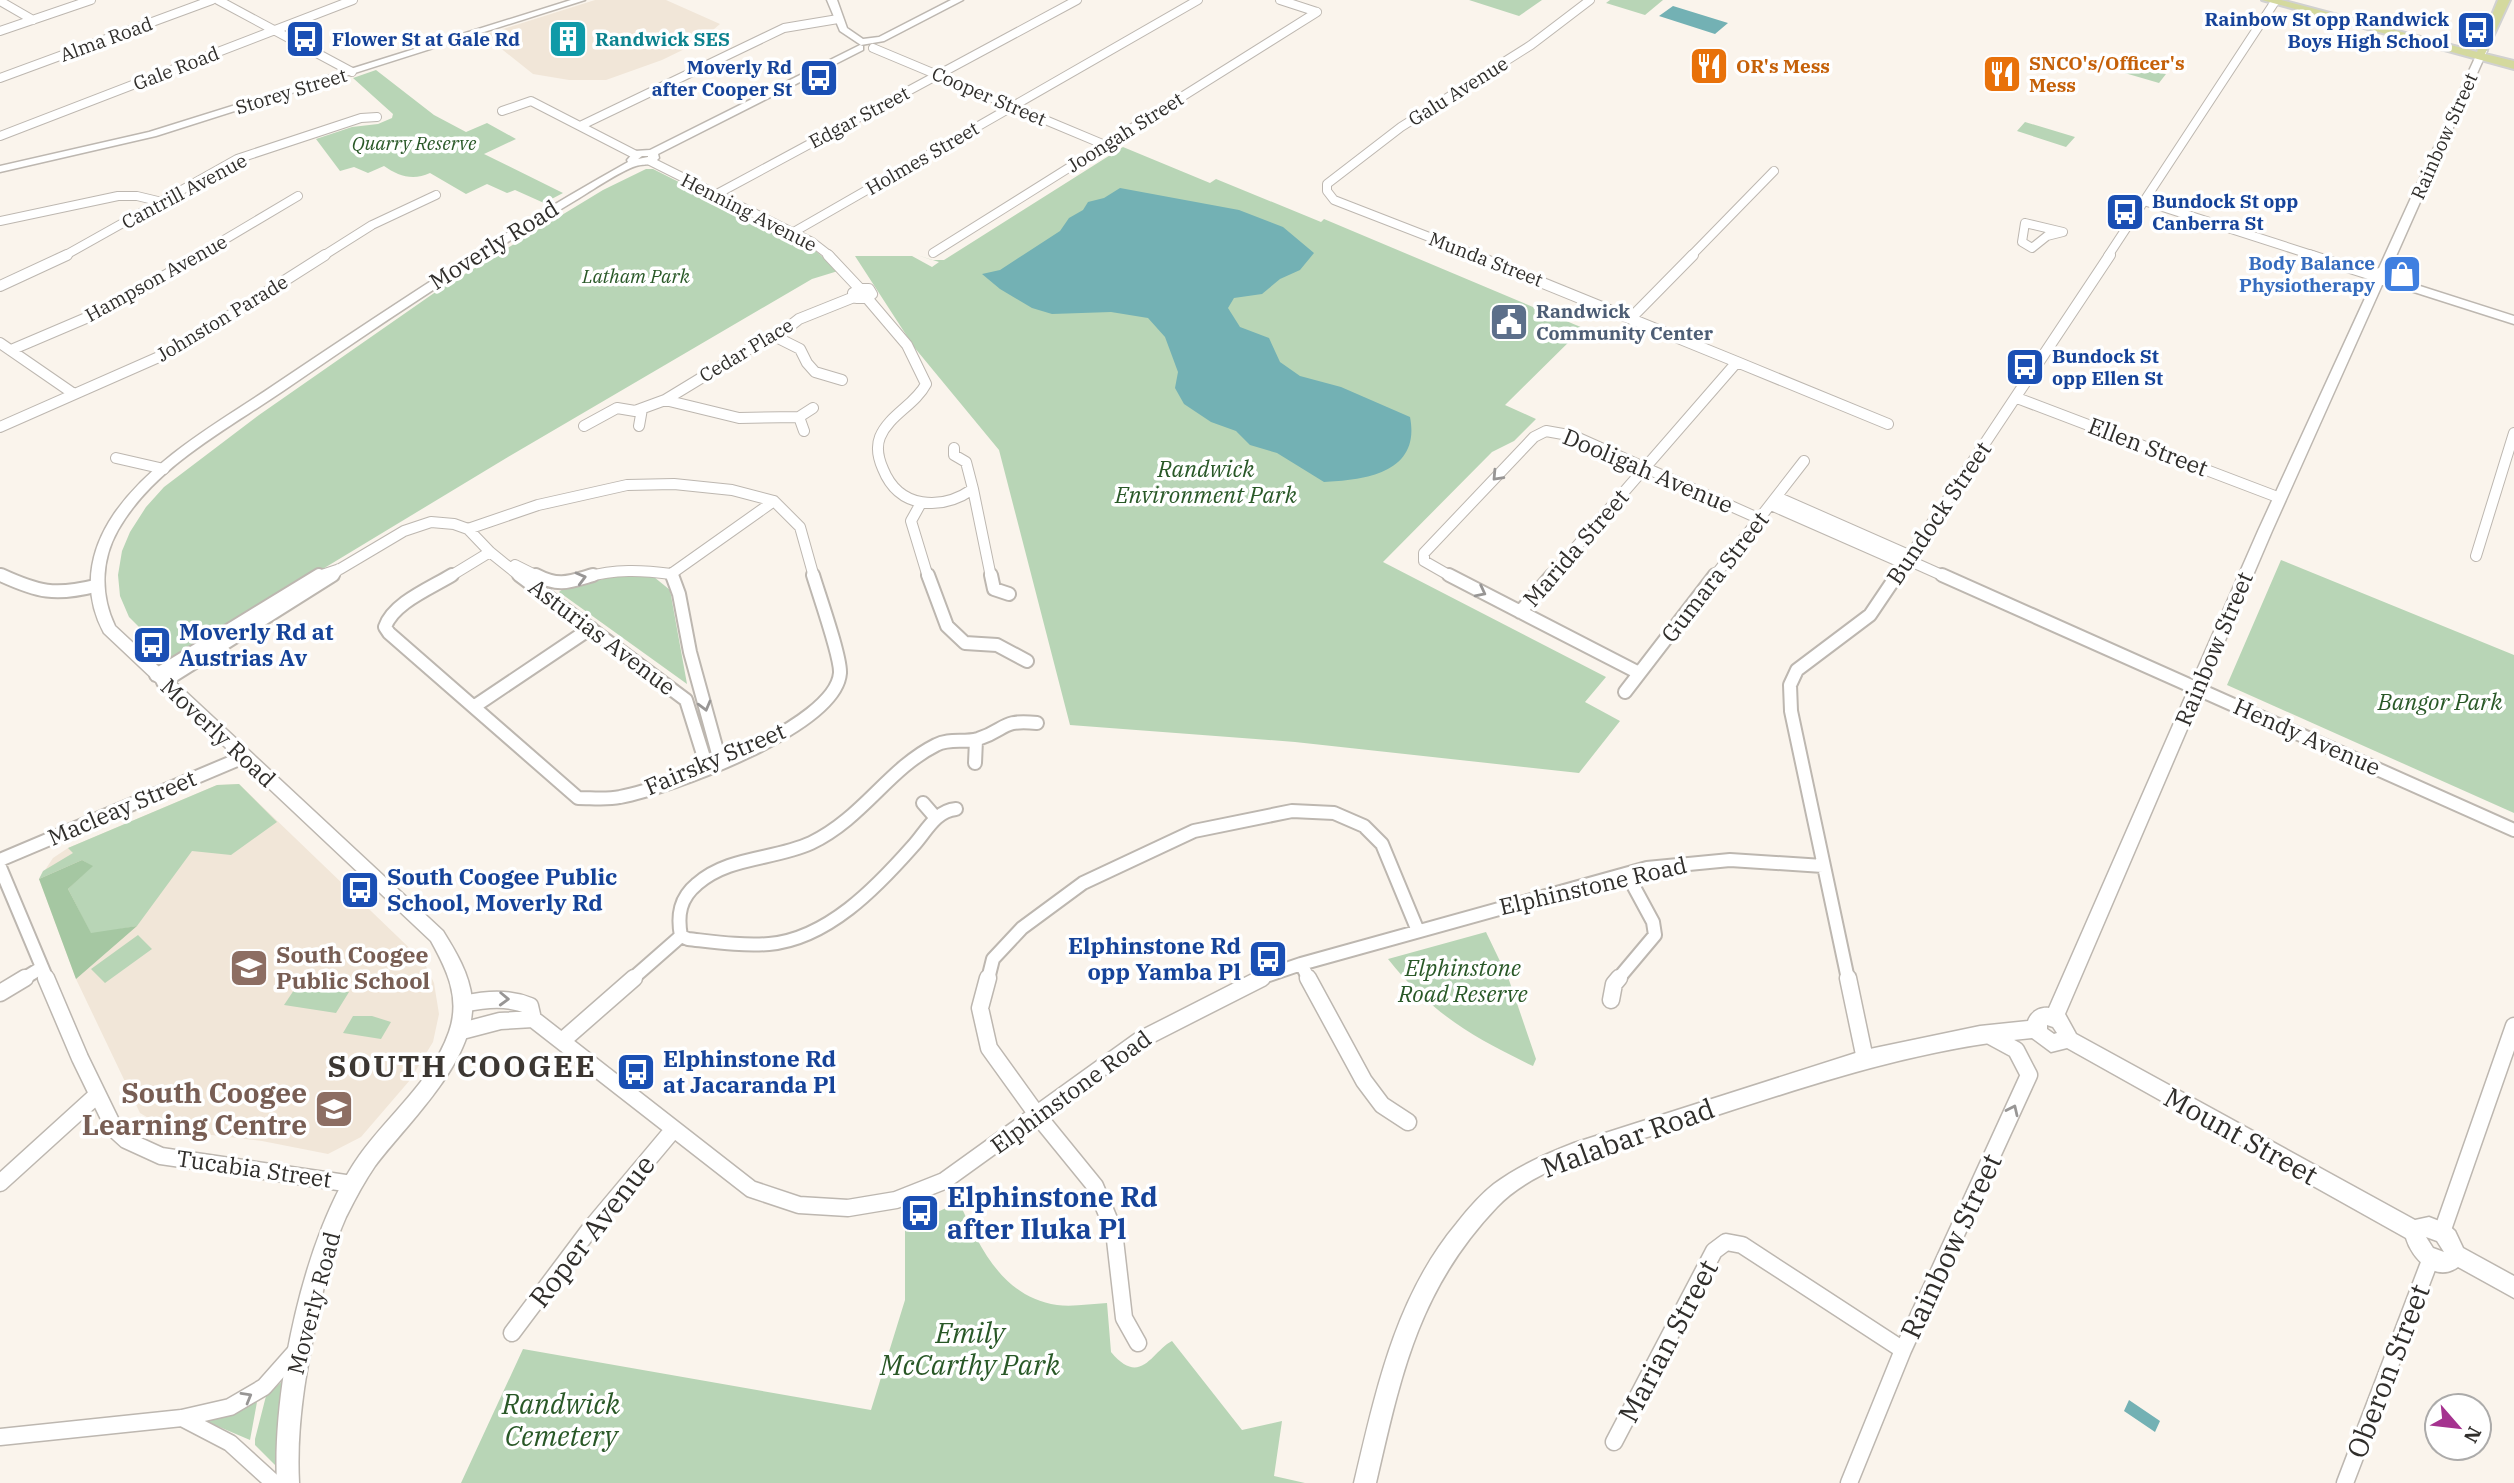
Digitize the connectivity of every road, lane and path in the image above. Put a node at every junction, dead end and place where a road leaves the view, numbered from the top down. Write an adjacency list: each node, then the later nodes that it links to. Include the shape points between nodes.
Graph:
1 (91, 0): 17 (street)
2 (212, 0): 26 (street, Alma Road)
3 (220, 0): 18 (street)
4 (353, 0): 18 (street, Gale Road)
5 (580, 0): 24 (street, Storey Street)
6 (832, 0): 16 (street)
7 (958, 0): 21 (street)
8 (1077, 0): 25 (street, Edgar Street)
9 (1198, 0): 27 (street, Holmes Street)
10 (1280, 0): 15 (street)
11 (1590, 0): 37 (street, Galu Avenue, via 1531,45 1401,127)
12 (2277, 0): 22 (main road); 41 (street, Bundock Street)
13 (2504, 0): 22 (main road, Rainbow Street)
14 (0, 1): 17 (street)
15 (1317, 12): 32 (street, Joongah Street)
16 (838, 19): 20 (street); 30 (street, via 785,28)
17 (33, 20): 19 (street)
18 (275, 30): 24 (street); 31 (street, Gale Road)
19 (0, 31)
20 (861, 45): 21 (street); 33 (street)
21 (874, 45): 25 (street, Cooper Street)
22 (2481, 53): 23 (main road); 46 (street, Rainbow Street)
23 (2514, 62)
24 (352, 72): 35 (street, Storey Street, via 137,139)
25 (938, 75): 27 (street, Cooper Street); 39 (street, Edgar Street)
26 (0, 78)
27 (1012, 106): 32 (street, Cooper Street); 44 (street, Holmes Street)
28 (502, 111): 30 (street, via 529,100)
29 (377, 117): 42 (street, Cantrill Avenue, via 361,118 237,159)
30 (580, 126): 34 (street)
31 (0, 136)
32 (1105, 145): 45 (street, Joongah Street)
33 (651, 157): 34 (street); 39 (street, Henning Avenue)
34 (635, 159): 71 (street, Moverly Road, via 418,292)
35 (0, 169)
36 (1774, 171): 49 (street)
37 (1327, 184): 49 (street, Munda Street, via 1334,200)
38 (436, 195): 56 (street, Johnston Parade, via 372,225 177,349)
39 (715, 195): 44 (street, Henning Avenue)
40 (298, 196): 53 (street, Hampson Avenue, via 112,307)
41 (2144, 201): 46 (street); 57 (street, Bundock Street)
42 (162, 202): 43 (street, via 118,196); 47 (street, Cantrill Avenue, via 45,267)
43 (0, 221)
44 (792, 233): 48 (street, Henning Avenue, via 812,242 844,269)
45 (933, 253)
46 (2381, 277): 50 (street); 74 (street, Rainbow Street)
47 (0, 286)
48 (857, 293): 51 (street, Cedar Place, via 799,319); 77 (street, via 872,291 867,299 907,345 925,378 922,393 886,428 878,449 895,491)
49 (1631, 318): 54 (street, Munda Street)
50 (2514, 320)
51 (776, 337): 55 (street, via 800,349 805,365 819,376); 58 (street, Cedar Place)
52 (0, 343): 53 (street)
53 (11, 350): 56 (street)
54 (1734, 360): 62 (street, Munda Street); 72 (street, Marida Street, via 1732,371)
55 (842, 380)
56 (74, 394): 65 (street, Johnston Parade)
57 (2017, 398): 74 (street, Ellen Street); 83 (street, Bundock Street)
58 (665, 400): 60 (street, Cedar Place); 61 (street, via 738,418)
59 (813, 408): 61 (street)
60 (642, 409): 63 (street, Cedar Place, via 617,408); 64 (street)
61 (799, 417): 66 (street)
62 (1888, 424)
63 (584, 426)
64 (639, 426)
65 (0, 427)
66 (804, 431)
67 (2514, 433): 81 (street)
68 (116, 458): 71 (street)
69 (941, 459): 73 (street, via 954,452 966,462)
70 (1804, 461): 76 (street, Gumara Street)
71 (164, 469): 87 (street, Moverly Road, via 131,501 110,532 97,564)
72 (1646, 469): 78 (street, Dooligah Avenue); 82 (street, Dooligah Avenue, one-way to 82, via 1574,436 1546,430 1534,437); 91 (street, Marida Street)
73 (973, 489): 77 (street, via 949,502); 88 (street)
74 (2280, 498): 96 (street, Rainbow Street)
75 (774, 501): 79 (street, via 732,490 627,485 538,505); 85 (street); 102 (street, Fairsky Street, via 800,527 840,671 833,692 805,718)
76 (1774, 501): 78 (street, Gumara Street); 83 (street, Hendy Avenue)
77 (921, 503): 93 (street, via 911,521 947,626 965,643 998,645)
78 (1759, 519): 94 (street, Gumara Street)
79 (468, 530): 80 (street, Asturias Avenue); 84 (street, via 431,522 404,531)
80 (493, 554): 85 (street, Asturias Avenue, one-way to 85, via 551,583 605,572); 92 (street, Asturias Avenue); 98 (street, Fairsky Street, via 399,608 385,626)
81 (2476, 556)
82 (1423, 558): 91 (street, one-way to 91)
83 (1908, 560): 96 (street, Hendy Avenue); 110 (street, Bundock Street, via 1870,615 1791,678 1791,711)
84 (340, 569): 95 (street, via 327,581)
85 (671, 574): 102 (street, Asturias Avenue, one-way to 102)
86 (0, 575): 87 (street, via 53,595)
87 (95, 586): 95 (street, Moverly Road, via 98,607 109,629)
88 (993, 589): 89 (street); 90 (street)
89 (1009, 594)
90 (982, 597)
91 (1520, 612): 94 (street)
92 (591, 628): 98 (street); 104 (street, Asturias Avenue, via 686,700)
93 (1027, 661)
94 (1640, 673): 97 (street, Gumara Street)
95 (159, 678): 101 (street, Moverly Road)
96 (2197, 688): 108 (street, Hendy Avenue); 120 (street, Rainbow Street)
97 (1625, 692)
98 (475, 706): 104 (street, Fairsky Street, via 578,798 622,797)
99 (1037, 723): 100 (street, via 1004,722)
100 (976, 740): 103 (street); 114 (street, via 938,743 912,759 848,821 808,845 714,871 680,903)
101 (244, 757): 109 (street, Macleay Street); 119 (street, Moverly Road, via 437,936 455,964)
102 (720, 761): 104 (street, Fairsky Street)
103 (975, 763)
104 (707, 767)
105 (923, 803): 107 (street)
106 (956, 809): 107 (street)
107 (936, 818): 114 (street, via 895,865 836,917 798,938 741,944)
108 (2514, 830)
109 (0, 860)
110 (1823, 866): 112 (street, Elphinstone Road, via 1730,860); 128 (street, Bundock Street)
111 (0, 867): 116 (street, Tucabia Street)
112 (1627, 874): 113 (street, Elphinstone Road); 118 (street, via 1653,922 1655,935 1614,984)
113 (1418, 931): 115 (street, Elphinstone Road); 130 (street, via 1382,844 1364,826 1334,813 1292,811 1194,831 1083,883 1022,928 993,959 980,1009 989,1048)
114 (681, 936): 127 (street)
115 (1301, 964): 130 (street, Elphinstone Road, via 1255,980 1140,1040); 131 (street, via 1364,1081 1382,1105)
116 (41, 968): 117 (street); 129 (street, Tucabia Street)
117 (0, 993)
118 (1611, 1000)
119 (463, 1004): 121 (street, Elphinstone Road, one-way to 121, via 498,997 516,999 530,1006); 124 (street, Moverly Road)
120 (2054, 1018): 123 (street, via 2040,1018); 126 (street, via 2065,1027)
121 (533, 1019): 124 (street, via 500,1021); 127 (street, Elphinstone Road)
122 (2514, 1026): 136 (street)
123 (2037, 1029): 125 (street, Malabar Road); 126 (street, via 2051,1042 2061,1043)
124 (458, 1032): 134 (street, Moverly Road, via 440,1073)
125 (1980, 1034): 128 (street, Malabar Road); 143 (street, Rainbow Street, one-way to 125, via 2029,1074 2022,1055 2008,1041)
126 (2066, 1038): 135 (street, Mount Street)
127 (562, 1041): 132 (street, Elphinstone Road)
128 (1865, 1059): 149 (street, Malabar Road, via 1574,1152 1498,1193 1445,1250 1412,1310)
129 (97, 1095): 133 (street); 134 (street, Tucabia Street, via 115,1130 161,1156)
130 (1038, 1116): 132 (street, Elphinstone Road, via 944,1181 891,1202 842,1210 793,1205 761,1193); 142 (street, via 1095,1186 1105,1208 1114,1231 1124,1318)
131 (1408, 1122)
132 (673, 1130): 140 (street, Roper Avenue, via 580,1238)
133 (0, 1183)
134 (352, 1184): 141 (street, Moverly Road, via 328,1238)
135 (2416, 1232): 136 (street, via 2423,1227); 138 (street, via 2420,1249)
136 (2442, 1232): 137 (street, via 2452,1242)
137 (2455, 1254): 138 (street, via 2450,1262); 139 (street)
138 (2431, 1258): 151 (street, Oberon Street)
139 (2514, 1288)
140 (512, 1333)
141 (301, 1343): 144 (street, one-way to 141, via 230,1407 264,1387); 148 (street, Moverly Road, via 286,1430)
142 (1138, 1343)
143 (1903, 1350): 146 (street, Marian Street, via 1742,1245 1726,1242 1714,1251); 150 (street, Rainbow Street)
144 (182, 1418): 145 (street); 147 (street, via 230,1443)
145 (0, 1437)
146 (1614, 1442)
147 (274, 1483)
148 (288, 1483)
149 (1365, 1483)
150 (1849, 1483)
151 (2345, 1483)

